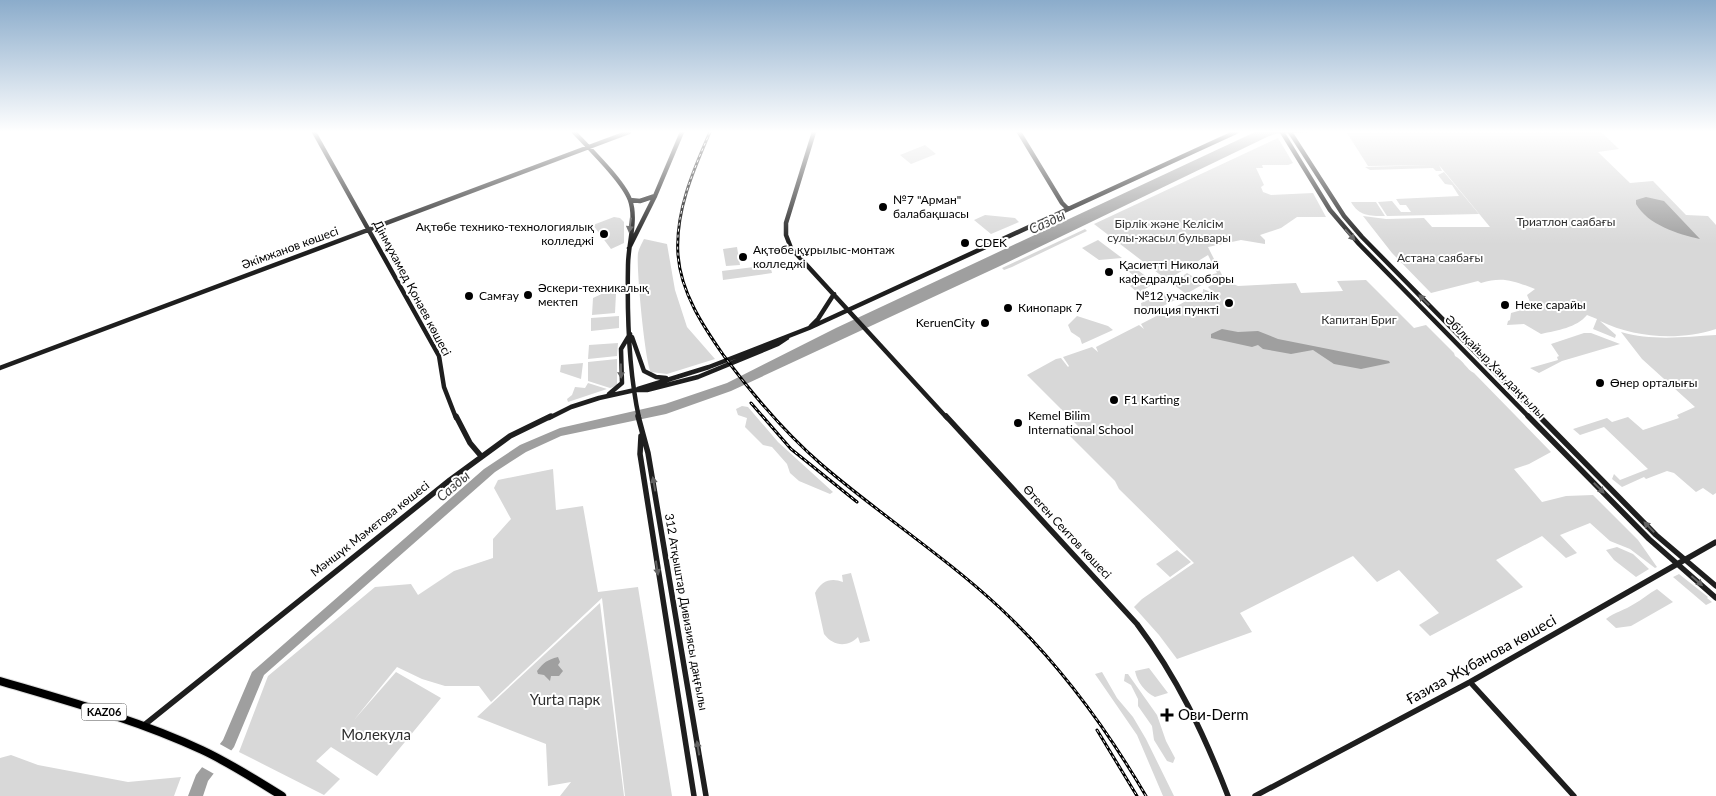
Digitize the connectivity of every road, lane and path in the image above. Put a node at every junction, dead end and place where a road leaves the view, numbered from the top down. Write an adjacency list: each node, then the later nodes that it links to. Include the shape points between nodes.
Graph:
1 (335, 169): 17 (main road, Дінмұхамед Қонаев көшесі)
2 (532, 169): 17 (main road, Әкімжанов көшесі)
3 (605, 169): 13 (main road)
4 (666, 169): 12 (main road)
5 (802, 169): 19 (main road, Өтеген Сеитов көшесі, via 786,219 786,229 792,248)
6 (1041, 169): 14 (main road)
7 (1155, 169): 14 (main road, Мәншүк Мәметова көшесі)
8 (1306, 169): 15 (main road, Әбілқайыр Хан даңғылы)
9 (1313, 169): 11 (main road)
10 (1314, 169): 11 (main road, Әбілқайыр Хан даңғылы)
11 (1316, 172): 16 (main road, Әбілқайыр Хан даңғылы)
12 (655, 196): 13 (main road, via 640,201); 18 (main road)
13 (630, 200): 18 (main road, 312 Атқыштар Дивизиясы даңғылы, one-way to 18)
14 (1068, 209): 20 (main road, Мәншүк Мәметова көшесі)
15 (1330, 210): 16 (main road); 29 (main road, Әбілқайыр Хан даңғылы, one-way to 29, via 1359,244)
16 (1344, 216): 28 (main road, Әбілқайыр Хан даңғылы, one-way to 16)
17 (369, 230): 24 (main road, Әкімжанов көшесі); 33 (main road, Дінмұхамед Қонаев көшесі, via 439,356 444,386 467,438)
18 (629, 246): 22 (main road, 312 Атқыштар Дивизиясы даңғылы)
19 (834, 294): 20 (main road, Өтеген Сеитов көшесі); 21 (main road)
20 (849, 311): 21 (main road, Мәншүк Мәметова көшесі); 49 (main road, Өтеген Сеитов көшесі, via 1158,650 1205,735)
21 (809, 328): 23 (main road, Мәншүк Мәметова көшесі)
22 (630, 334): 25 (main road, via 645,374); 26 (main road, 312 Атқыштар Дивизиясы даңғылы); 27 (main road, one-way to 27, via 621,349 620,386)
23 (786, 338): 25 (main road, Мәншүк Мәметова көшесі); 26 (main road, Мәншүк Мәметова көшесі, via 698,377)
24 (0, 368)
25 (674, 378): 26 (main road, Мәншүк Мәметова көшесі)
26 (635, 390): 27 (main road, Мәншүк Мәметова көшесі); 30 (main road, 312 Атқыштар Дивизиясы даңғылы)
27 (599, 398): 33 (main road, Мәншүк Мәметова көшесі, via 529,426)
28 (1550, 427): 29 (main road); 31 (main road, Әбілқайыр Хан даңғылы)
29 (1540, 428): 32 (main road, Әбілқайыр Хан даңғылы)
30 (642, 433): 34 (main road, 312 Атқыштар Дивизиясы даңғылы, one-way to 30); 35 (main road, 312 Атқыштар Дивизиясы даңғылы, via 640,454)
31 (1574, 451): 32 (main road); 37 (main road, Әбілқайыр Хан даңғылы, one-way to 31)
32 (1564, 454): 38 (main road, Әбілқайыр Хан даңғылы, one-way to 38)
33 (481, 456): 43 (main road, Мәншүк Мәметова көшесі)
34 (662, 537): 35 (main road); 44 (main road, 312 Атқыштар Дивизиясы даңғылы, one-way to 34)
35 (653, 539): 45 (main road, 312 Атқыштар Дивизиясы даңғылы, one-way to 45)
36 (1716, 542): 37 (main road, Ғазиза Жұбанова көшесі)
37 (1685, 560): 38 (main road, Ғазиза Жұбанова көшесі); 39 (main road, Әбілқайыр Хан даңғылы)
38 (1677, 564): 40 (main road, Әбілқайыр Хан даңғылы, one-way to 40); 42 (main road, Ғазиза Жұбанова көшесі)
39 (1716, 586)
40 (1716, 598)
41 (0, 681): 43 (highway, KАZ06)
42 (1470, 682): 50 (main road, Ғазиза Жұбанова көшесі); 51 (main road)
43 (143, 726): 46 (highway, KАZ06, via 204,751)
44 (702, 775): 45 (main road); 48 (main road, 312 Атқыштар Дивизиясы даңғылы)
45 (691, 778): 47 (main road, 312 Атқыштар Дивизиясы даңғылы)
46 (282, 796)
47 (694, 796)
48 (706, 796)
49 (1228, 796)
50 (1255, 796)
51 (1574, 796)

